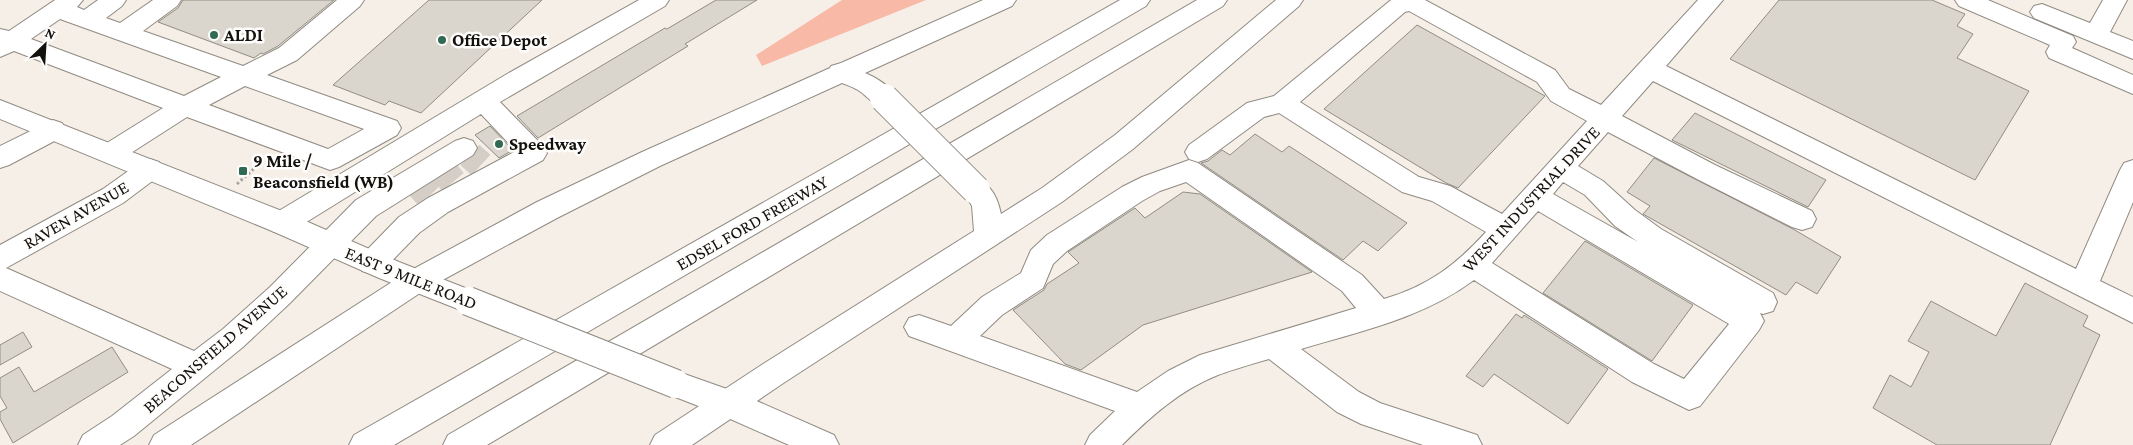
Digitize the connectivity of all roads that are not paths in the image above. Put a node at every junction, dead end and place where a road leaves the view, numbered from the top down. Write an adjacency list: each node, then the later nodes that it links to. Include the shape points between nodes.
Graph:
1 (114, 0): 15 (main road)
2 (169, 0): 16 (main road)
3 (352, 0): 22 (main road, via 288,54)
4 (657, 0): 24 (main road)
5 (1004, 0): 21 (main road)
6 (1138, 0): 65 (main road, EDSEL FORD FREEWAY)
7 (1215, 0): 66 (main road)
8 (1291, 0): 45 (main road, via 1124,142 1052,195)
9 (1711, 0): 20 (main road, WEST INDUSTRIAL DRIVE)
10 (1967, 0): 14 (main road)
11 (2013, 0): 14 (main road)
12 (2115, 0): 17 (main road)
13 (64, 4): 15 (main road); 18 (main road)
14 (2034, 19): 17 (main road); 23 (main road, via 2064,42 2058,52)
15 (87, 20): 16 (main road)
16 (123, 33): 22 (main road)
17 (2096, 35): 19 (main road)
18 (4, 42): 26 (main road)
19 (2133, 51)
20 (1650, 69): 28 (main road, WEST INDUSTRIAL DRIVE); 52 (main road)
21 (840, 72): 45 (main road, bridge, via 866,83 884,98 976,190 988,210); 51 (main road, via 619,175)
22 (245, 77): 26 (main road); 26 (main road, via 388,128 330,160)
23 (2133, 85)
24 (483, 100): 29 (main road); 34 (main road, via 534,153 500,173)
25 (1282, 103): 28 (main road, via 1398,6 1412,4 1546,76 1560,95); 31 (main road, via 1256,110); 44 (main road, via 1411,185 1440,193)
26 (185, 106): 32 (main road)
27 (0, 109): 30 (main road, EAST 9 MILE ROAD)
28 (1606, 117): 36 (main road, WEST INDUSTRIAL DRIVE); 42 (main road, via 1706,172)
29 (441, 126): 34 (main road); 35 (main road)
30 (53, 130): 32 (main road, EAST 9 MILE ROAD); 33 (main road)
31 (1198, 152)
32 (110, 153): 37 (main road, EAST 9 MILE ROAD)
33 (0, 158)
34 (476, 161): 39 (main road); 39 (main road)
35 (373, 166): 40 (main road); 43 (main road)
36 (1560, 168): 41 (main road, WEST INDUSTRIAL DRIVE); 53 (main road, via 1594,188 1625,218 1651,237)
37 (150, 169): 43 (main road, EAST 9 MILE ROAD); 47 (main road, RAVEN AVENUE, via 113,196)
38 (2133, 170): 52 (main road)
39 (449, 177): 40 (main road); 40 (main road)
40 (419, 195): 46 (main road, BEACONSFIELD AVENUE, via 366,208); 48 (main road, via 410,225)
41 (1534, 196): 44 (main road, WEST INDUSTRIAL DRIVE); 49 (main road, via 1749,321 1689,396 1643,373)
42 (1802, 219)
43 (282, 223): 46 (main road, EAST 9 MILE ROAD)
44 (1505, 229): 49 (main road, WEST INDUSTRIAL DRIVE)
45 (987, 237): 60 (main road)
46 (330, 245): 48 (main road, EAST 9 MILE ROAD); 59 (main road, BEACONSFIELD AVENUE)
47 (0, 259)
48 (372, 263): 51 (main road, EAST 9 MILE ROAD)
49 (1473, 265): 55 (main road, WEST INDUSTRIAL DRIVE, via 1431,294)
50 (0, 278): 59 (main road)
51 (416, 281): 60 (main road, EAST 9 MILE ROAD, bridge); 64 (main road)
52 (2084, 286): 54 (main road)
53 (1764, 302)
54 (2133, 311)
55 (1379, 313): 57 (main road, via 1352,283 1189,170 1132,194 1057,242 1041,258 1034,280 992,306); 58 (main road, WEST INDUSTRIAL DRIVE)
56 (919, 327): 57 (main road)
57 (956, 340): 61 (main road)
58 (1273, 345): 61 (main road, WEST INDUSTRIAL DRIVE, via 1188,373 1160,390); 70 (main road, via 1348,402 1372,414)
59 (198, 367): 63 (main road, BEACONSFIELD AVENUE)
60 (730, 404): 62 (main road, EAST 9 MILE ROAD); 67 (main road)
61 (1141, 407): 69 (main road, WEST INDUSTRIAL DRIVE)
62 (783, 438): 68 (main road, EAST 9 MILE ROAD)
63 (94, 445)
64 (165, 445)
65 (365, 445)
66 (459, 445)
67 (666, 445)
68 (823, 445)
69 (1101, 445)
70 (1466, 445)

